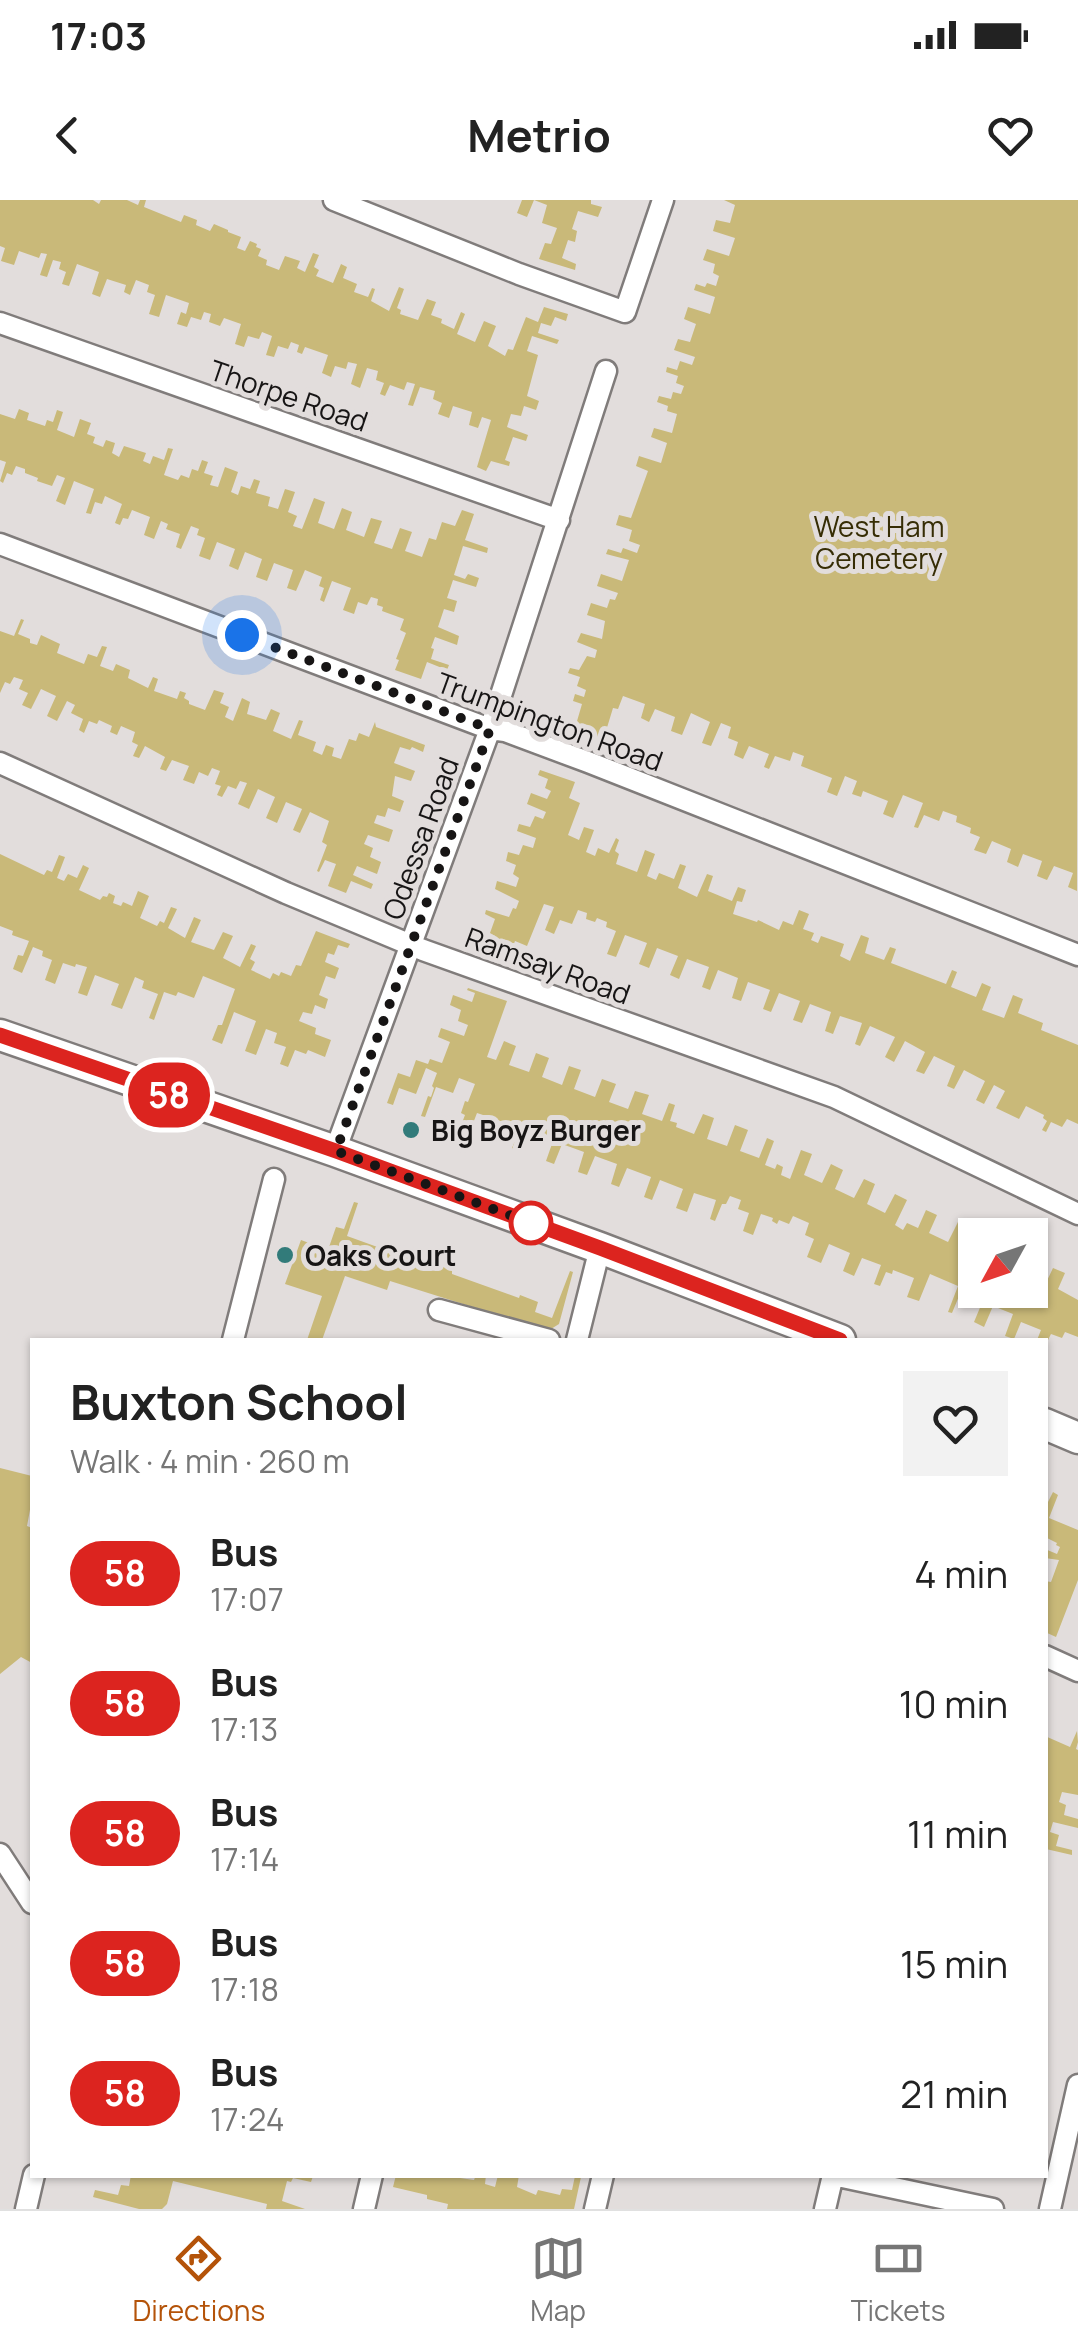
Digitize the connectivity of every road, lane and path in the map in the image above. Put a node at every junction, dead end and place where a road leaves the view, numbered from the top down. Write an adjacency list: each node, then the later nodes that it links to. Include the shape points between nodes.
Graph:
1 (334, 200): 2 (street, via 625,312)
2 (662, 200)
3 (0, 323): 5 (street, Thorpe Road)
4 (606, 371): 5 (street, Odessa Road)
5 (559, 520): 7 (street, Odessa Road)
6 (0, 544): 7 (street, Trumpington Road)
7 (490, 729): 9 (street, Odessa Road); 10 (street, Trumpington Road)
8 (0, 763): 9 (street, Ramsay Road)
9 (410, 944): 12 (street, Odessa Road); 14 (street, Ramsay Road, via 834,1098)
10 (1078, 956)
11 (0, 1035): 12 (street)
12 (336, 1151): 15 (street)
13 (274, 1179): 17 (street)
14 (1078, 1214)
15 (600, 1248): 19 (street); 20 (street)
16 (439, 1310): 18 (street)
17 (234, 1338)
18 (542, 1338)
19 (578, 1338)
20 (835, 1338)
21 (1048, 1425): 22 (street)
22 (1078, 1438)
23 (1048, 1657): 24 (street)
24 (1078, 1671)
25 (0, 1854): 26 (street)
26 (30, 1900)
27 (1078, 2085): 38 (street)
28 (33, 2178): 33 (street)
29 (371, 2178): 34 (street)
30 (602, 2178): 35 (street)
31 (832, 2178): 36 (street)
32 (847, 2178): 37 (street)
33 (26, 2209)
34 (364, 2209)
35 (595, 2209)
36 (825, 2209)
37 (992, 2209)
38 (1050, 2209)

